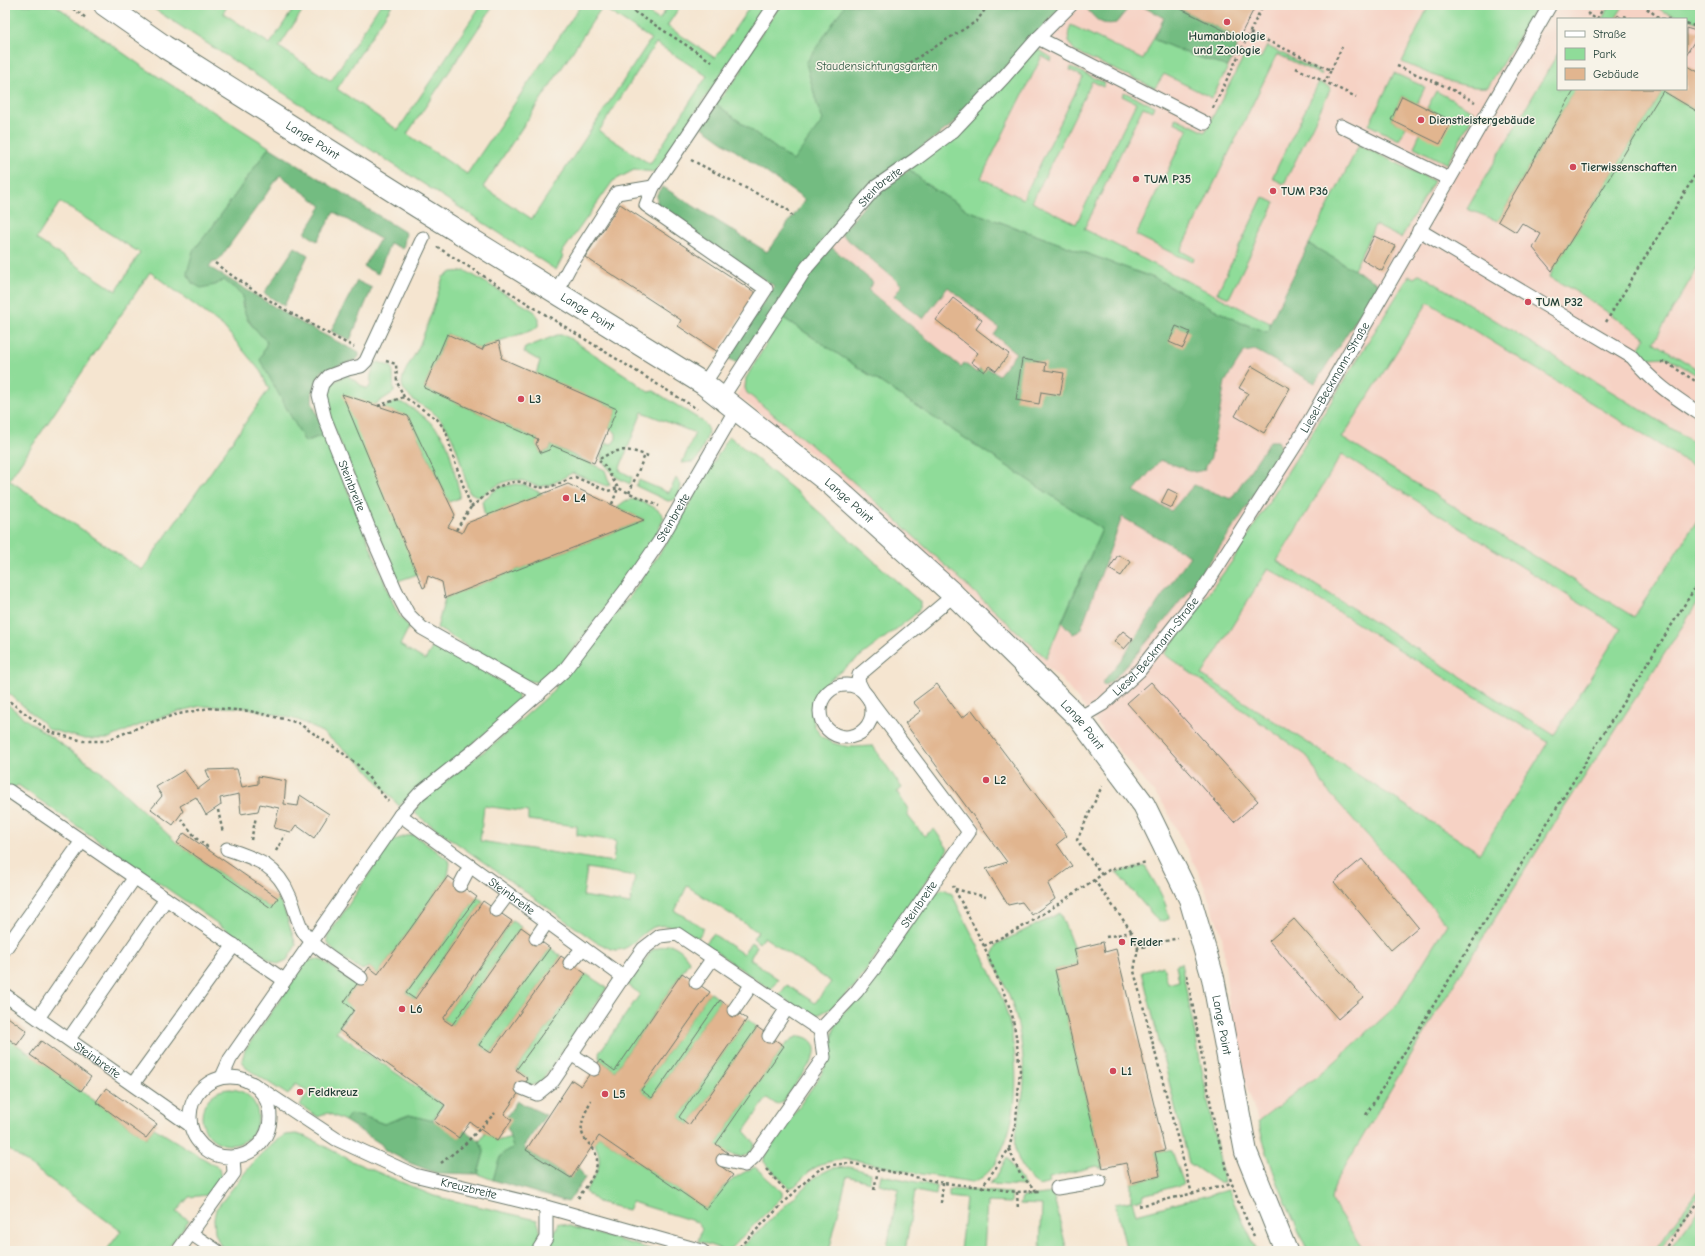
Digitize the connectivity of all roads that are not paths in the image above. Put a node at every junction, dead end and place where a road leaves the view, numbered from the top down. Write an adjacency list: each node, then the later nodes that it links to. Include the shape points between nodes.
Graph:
1 (105, 5): 12 (street, Lange Point, via 172,52)
2 (775, 5): 9 (lane)
3 (1071, 5): 5 (lane, Steinbreite)
4 (1550, 5): 8 (lane, Liesel-Beckmann-Straße)
5 (1038, 38): 6 (lane); 14 (lane, Steinbreite, via 953,131 877,186 808,267)
6 (1205, 123)
7 (1341, 126): 8 (lane)
8 (1449, 179): 10 (lane, Liesel-Beckmann-Straße)
9 (653, 187): 12 (lane, via 617,193); 13 (lane, via 646,205 766,289)
10 (1420, 230): 15 (lane, via 1632,357 1646,375); 19 (lane, Liesel-Beckmann-Straße, via 1298,441 1202,591 1139,671 1103,704)
11 (423, 238): 17 (lane, Steinbreite, via 366,361 360,366 329,376 322,384 319,395 328,426 374,541 408,614 422,628)
12 (557, 291): 13 (street, Lange Point)
13 (704, 384): 14 (street, Lange Point)
14 (729, 403): 16 (street, Lange Point, via 831,484); 17 (lane, Steinbreite, via 676,514 659,542 628,587 562,672)
15 (1700, 414)
16 (954, 595): 18 (lane, Steinbreite, via 859,674 858,681); 19 (street, Lange Point)
17 (539, 694): 21 (lane, Steinbreite, via 419,794)
18 (868, 697): 18 (lane, via 872,714 869,723 859,734 842,738 833,735 824,727 819,710 830,691 838,686 847,685 856,687); 47 (lane, Steinbreite, via 969,832 874,970)
19 (1079, 718): 67 (street, Lange Point, via 1144,804 1190,898 1213,978 1246,1152)
20 (10, 791): 22 (lane)
21 (400, 815): 24 (lane, Steinbreite); 32 (lane, Steinbreite)
22 (82, 841): 25 (lane); 35 (lane)
23 (227, 849): 32 (lane, via 268,865 283,882 303,931)
24 (470, 866): 26 (lane); 27 (lane, Steinbreite)
25 (135, 877): 28 (lane); 46 (lane)
26 (460, 885)
27 (508, 894): 29 (lane); 30 (lane, Steinbreite)
28 (166, 899): 33 (lane); 49 (lane)
29 (496, 910)
30 (547, 922): 31 (lane); 34 (lane, Steinbreite)
31 (536, 938)
32 (312, 942): 39 (lane); 40 (lane, Steinbreite)
33 (234, 945): 40 (lane); 53 (lane)
34 (583, 948): 37 (lane); 38 (lane, Steinbreite)
35 (5, 949)
36 (713, 958): 38 (lane, via 677,934 660,936 643,949); 41 (lane); 42 (lane)
37 (570, 963)
38 (623, 977): 50 (lane)
39 (361, 978)
40 (284, 980): 52 (lane, Steinbreite, via 230,1059)
41 (696, 982)
42 (752, 984): 44 (lane); 45 (lane)
43 (5, 995): 46 (lane, Steinbreite)
44 (788, 1008): 47 (lane); 48 (lane)
45 (734, 1010)
46 (38, 1018): 49 (lane, Steinbreite)
47 (820, 1030): 58 (lane, via 824,1057 754,1157 745,1165)
48 (769, 1036)
49 (69, 1040): 53 (lane, Steinbreite)
50 (571, 1054): 51 (lane); 55 (lane, via 552,1081 537,1094)
51 (594, 1069)
52 (222, 1077): 54 (lane, via 244,1079); 56 (lane, via 212,1080 196,1094 192,1104)
53 (133, 1084): 56 (lane, Steinbreite)
54 (253, 1084): 57 (lane, via 263,1094 269,1107 270,1121 266,1134 258,1145 247,1153); 61 (lane, Kreuzbreite, via 336,1139 422,1178)
55 (522, 1088)
56 (190, 1125): 57 (lane, via 198,1141 211,1152)
57 (233, 1157): 62 (lane, via 234,1173)
58 (723, 1160)
59 (1100, 1181): 60 (lane)
60 (1057, 1188)
61 (546, 1207): 63 (lane, Kreuzbreite); 66 (lane, via 546,1238)
62 (192, 1234): 64 (lane); 65 (lane)
63 (698, 1250)
64 (178, 1251)
65 (217, 1251)
66 (538, 1251)
67 (1286, 1251)

